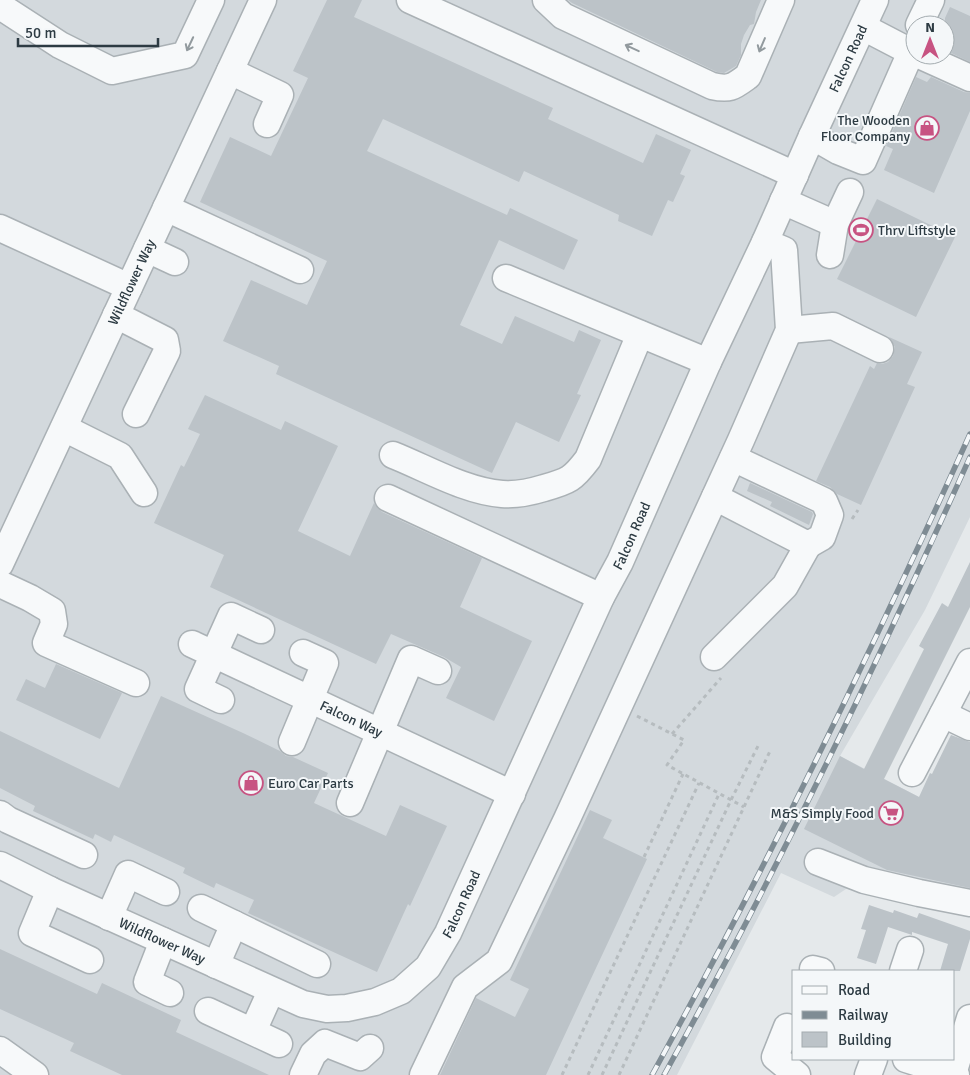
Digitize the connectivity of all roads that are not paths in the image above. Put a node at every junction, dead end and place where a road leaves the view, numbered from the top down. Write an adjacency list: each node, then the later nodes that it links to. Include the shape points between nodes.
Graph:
1 (211, 0): 8 (street, one-way to 8, via 185,55 112,71 60,45)
2 (263, 0): 14 (street, Wildflower Way)
3 (410, 0): 18 (street)
4 (546, 0): 5 (street, one-way to 4, via 748,76 725,88 712,86 562,16)
5 (781, 0)
6 (875, 0): 10 (street, Falcon Road)
7 (932, 0): 9 (street)
8 (0, 6)
9 (924, 15)
10 (863, 27): 11 (street); 17 (street, Falcon Road)
11 (905, 48)
12 (909, 65): 17 (street, via 863,161)
13 (941, 65): 15 (street)
14 (230, 71): 16 (street, via 280,95); 21 (street, Wildflower Way)
15 (970, 78)
16 (267, 124)
17 (812, 136): 18 (street, Falcon Road)
18 (794, 175): 20 (street, Falcon Road)
19 (850, 192): 22 (street)
20 (783, 201): 22 (street); 24 (street, Falcon Road)
21 (166, 208): 25 (street, Wildflower Way); 28 (street)
22 (834, 224): 26 (street)
23 (0, 228): 30 (street)
24 (765, 242): 32 (street, via 784,250); 35 (street, Falcon Road)
25 (147, 249): 27 (street); 30 (street, Wildflower Way)
26 (830, 256)
27 (175, 262)
28 (300, 270)
29 (506, 278): 33 (street)
30 (129, 287): 31 (street, Wildflower Way)
31 (116, 315): 36 (street, via 165,340 167,351); 37 (street, Wildflower Way)
32 (789, 330): 34 (street, via 833,326); 39 (street)
33 (640, 334): 35 (street); 38 (street, via 588,460 576,476 562,483 523,493 502,494 467,486)
34 (880, 349)
35 (708, 362): 46 (street, Falcon Road, via 620,562)
36 (136, 414)
37 (64, 428): 40 (street, via 120,456); 44 (street, Wildflower Way)
38 (393, 455)
39 (733, 458): 42 (street); 43 (street, via 824,501 830,515 822,537)
40 (144, 493)
41 (388, 498): 46 (street)
42 (715, 498): 43 (street); 92 (street, via 499,961 465,987)
43 (808, 545): 50 (street, via 786,586)
44 (0, 564)
45 (0, 584): 53 (street, via 52,611 54,624 46,643)
46 (601, 597): 61 (street, Falcon Road)
47 (261, 630): 48 (street, via 231,616)
48 (203, 649): 54 (street, Falcon Way); 55 (street, via 198,689)
49 (303, 653): 54 (street, via 325,663)
50 (714, 657)
51 (970, 662): 56 (street)
52 (438, 671): 58 (street, via 411,659)
53 (136, 683)
54 (309, 699): 58 (street, Falcon Way); 59 (street)
55 (221, 700)
56 (944, 714): 57 (street); 60 (street)
57 (970, 727)
58 (381, 733): 61 (street, Falcon Way); 62 (street)
59 (292, 742)
60 (912, 773)
61 (512, 794): 79 (street, Falcon Road, via 448,933 428,967 401,991 375,1002)
62 (350, 803)
63 (3, 824): 64 (street)
64 (84, 855)
65 (818, 862): 69 (street, via 864,880)
66 (0, 865): 67 (street, Wildflower Way)
67 (50, 890): 71 (street, Wildflower Way); 74 (street, via 32,933)
68 (166, 892): 71 (street, via 128,874)
69 (970, 903)
70 (201, 908): 72 (street)
71 (109, 917): 73 (street, Wildflower Way)
72 (234, 924): 75 (street); 76 (street)
73 (163, 941): 76 (street, Wildflower Way); 78 (street, via 147,982)
74 (90, 960)
75 (317, 964)
76 (216, 965): 77 (street, Wildflower Way)
77 (271, 991): 79 (street, Wildflower Way, via 303,1004); 83 (street)
78 (170, 993)
79 (327, 1009): 84 (street)
80 (208, 1010): 83 (street)
81 (970, 1018): 95 (street)
82 (787, 1027): 93 (street, via 775,1057)
83 (254, 1031): 85 (street)
84 (326, 1043): 86 (street, via 360,1057); 91 (street, via 313,1054)
85 (279, 1044)
86 (370, 1048)
87 (0, 1050): 90 (street)
88 (874, 1060): 94 (street)
89 (909, 1060): 95 (street)
90 (35, 1075)
91 (303, 1075)
92 (423, 1075)
93 (798, 1075)
94 (868, 1075)
95 (955, 1075)

